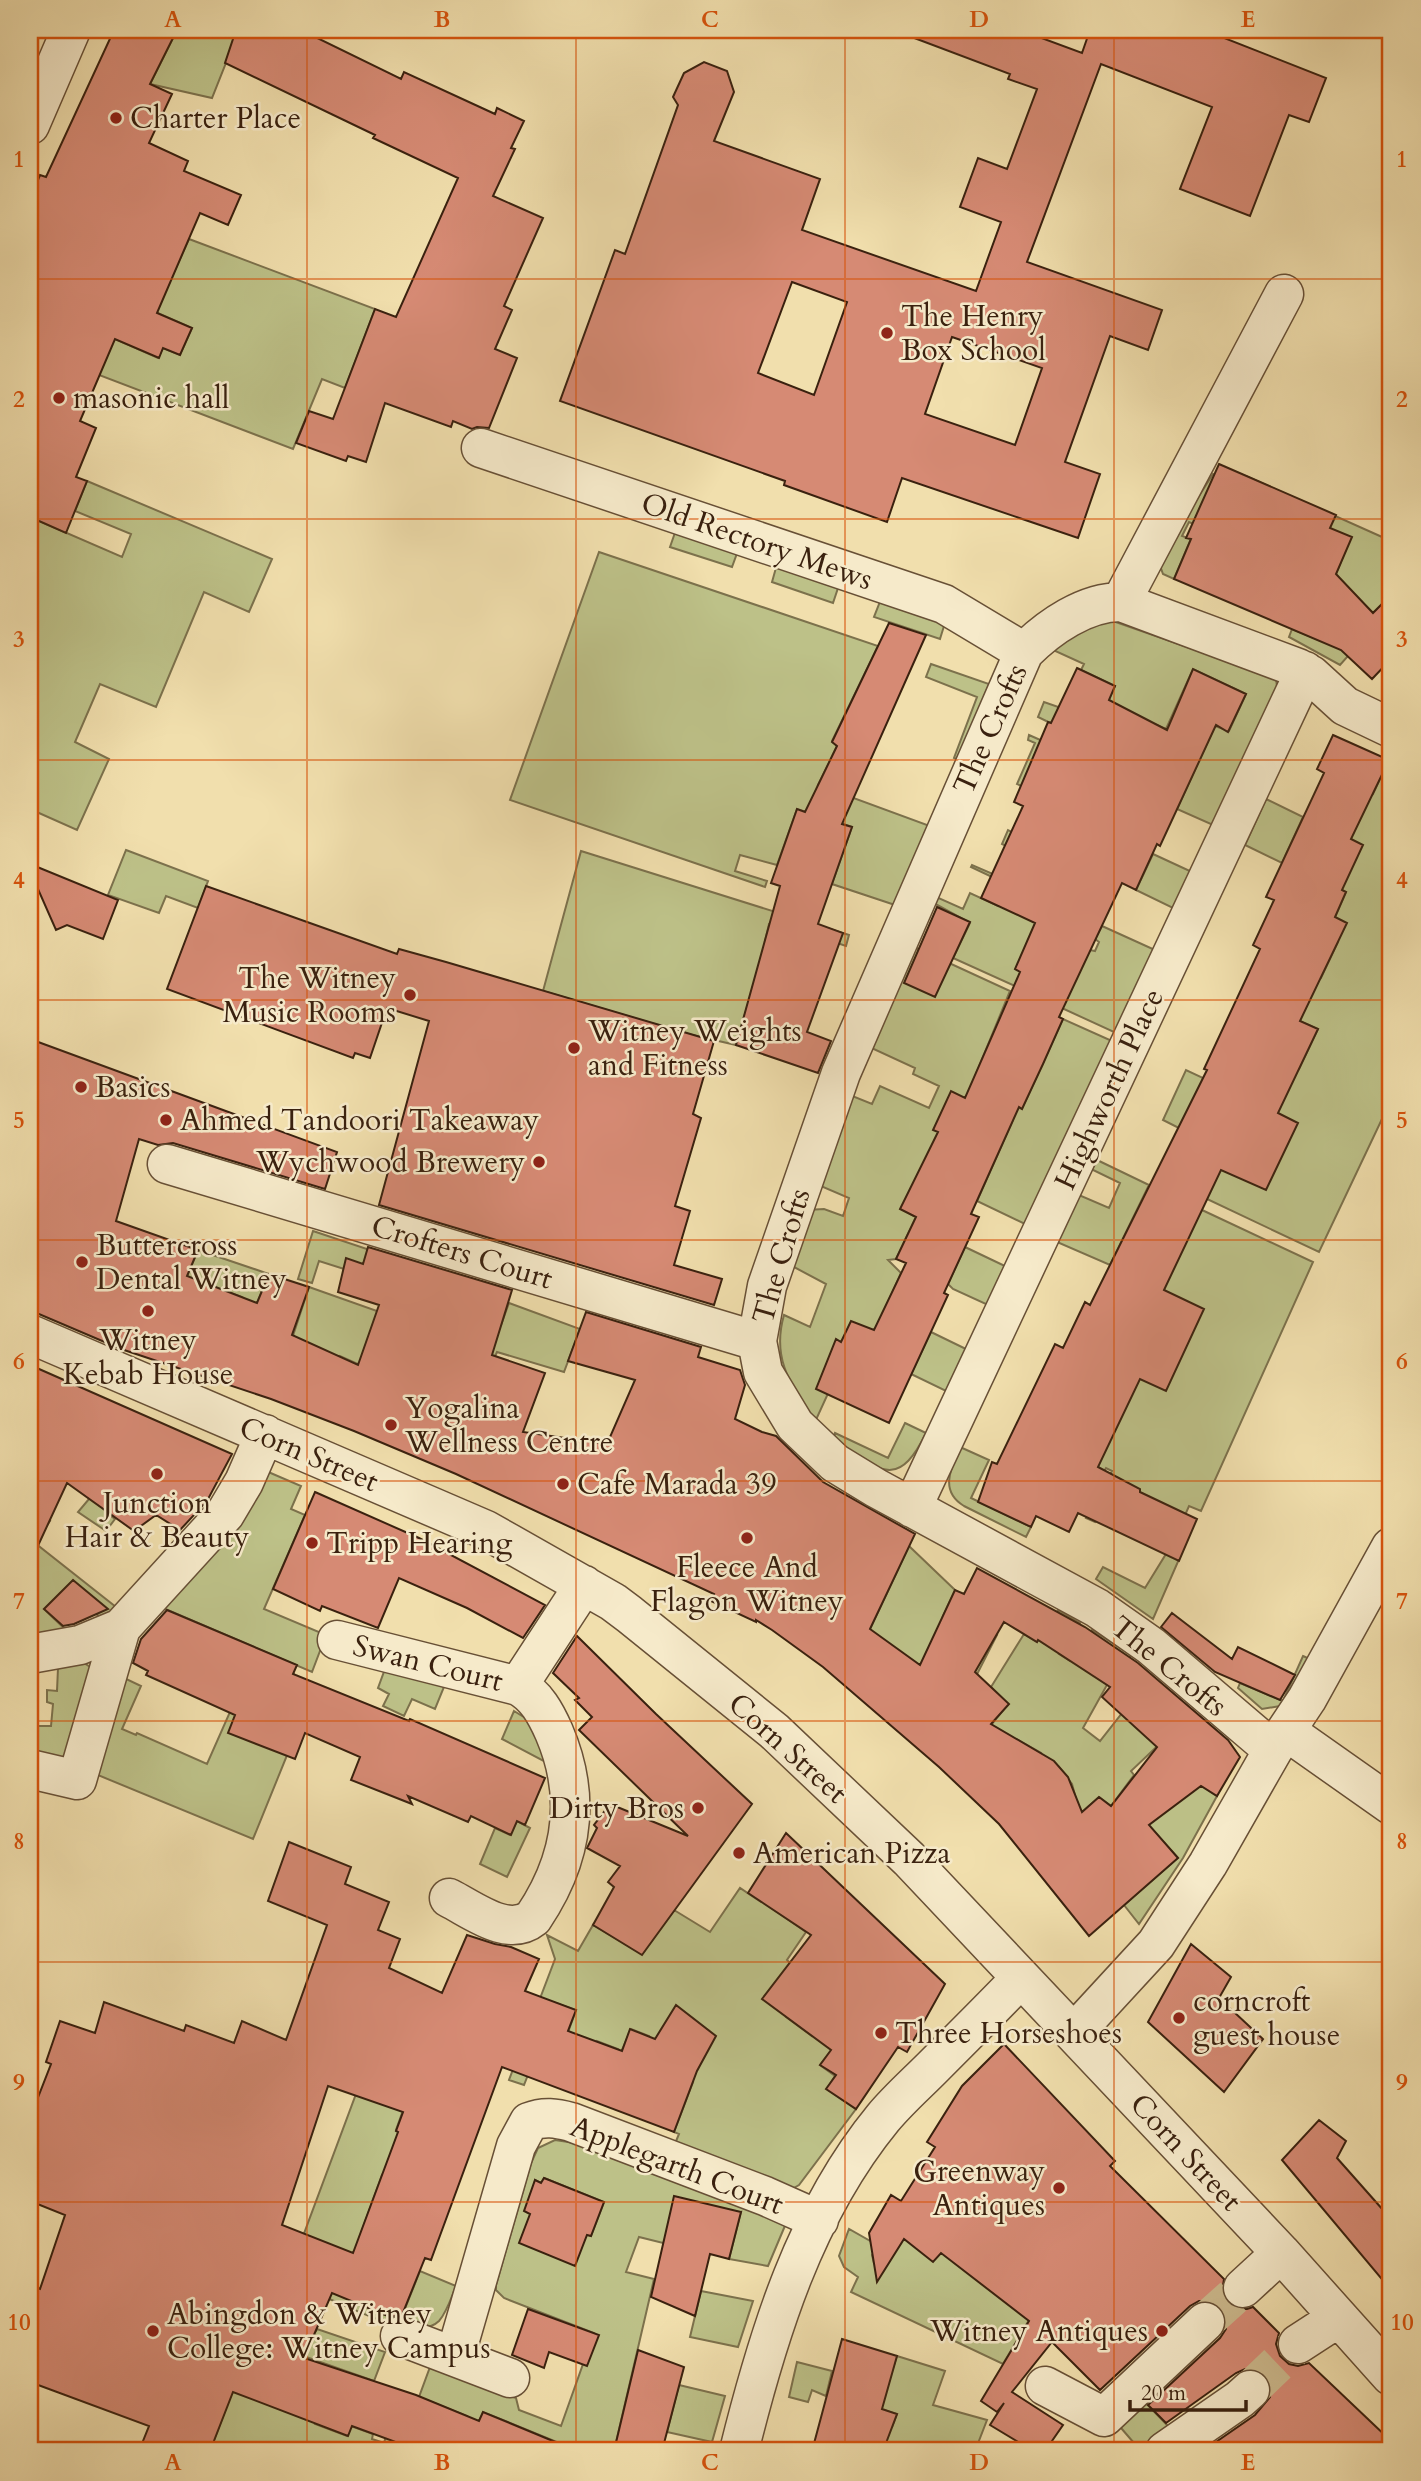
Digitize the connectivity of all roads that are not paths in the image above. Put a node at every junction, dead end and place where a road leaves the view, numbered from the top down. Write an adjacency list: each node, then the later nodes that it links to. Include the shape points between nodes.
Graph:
1 (71, 30): 2 (street)
2 (30, 125)
3 (1284, 294): 5 (street)
4 (481, 448): 6 (street, Old Rectory Mews, via 944,604)
5 (1121, 602): 6 (street, The Crofts, via 1107,602 1066,620); 7 (street)
6 (1024, 652): 11 (street, The Crofts, via 844,1068 782,1238)
7 (1305, 671): 8 (street, via 1345,706); 13 (street, Highworth Place)
8 (1391, 728)
9 (167, 1164): 11 (street, Crofters Court)
10 (30, 1334): 12 (street, Corn Street)
11 (757, 1340): 13 (street, The Crofts, via 763,1372 795,1425 835,1463)
12 (265, 1434): 15 (street, Corn Street, via 486,1530); 16 (street, via 225,1514)
13 (912, 1508): 20 (street, The Crofts, via 1097,1608)
14 (1391, 1547): 20 (street, via 1307,1699)
15 (584, 1585): 19 (street, Swan Court); 24 (street, Corn Street, via 629,1614 774,1731 909,1859)
16 (121, 1628): 18 (street, via 80,1645); 21 (street, via 77,1780)
17 (337, 1640): 19 (street, Swan Court)
18 (30, 1654)
19 (518, 1686): 23 (street, Swan Court, via 533,1696 565,1757 570,1816 559,1868 533,1918 519,1925 501,1923)
20 (1279, 1740): 22 (street, The Crofts); 25 (street, via 1156,1944)
21 (30, 1769)
22 (1391, 1805)
23 (449, 1898)
24 (1021, 1979): 25 (street, Corn Street); 26 (street, via 883,2119)
25 (1074, 2033): 27 (street, Corn Street)
26 (819, 2220): 33 (street, Applegarth Court, via 571,2122 542,2118 529,2122 516,2146); 38 (street, via 767,2343)
27 (1281, 2253): 28 (street); 29 (street, Corn Street)
28 (1243, 2288)
29 (1338, 2318): 32 (street); 34 (street, Corn Street)
30 (1205, 2322): 36 (street, via 1104,2417)
31 (400, 2336): 33 (street)
32 (1298, 2344)
33 (455, 2357): 35 (street)
34 (1391, 2376)
35 (510, 2378)
36 (1045, 2386)
37 (1250, 2390): 39 (street)
38 (739, 2451)
39 (1164, 2451)

